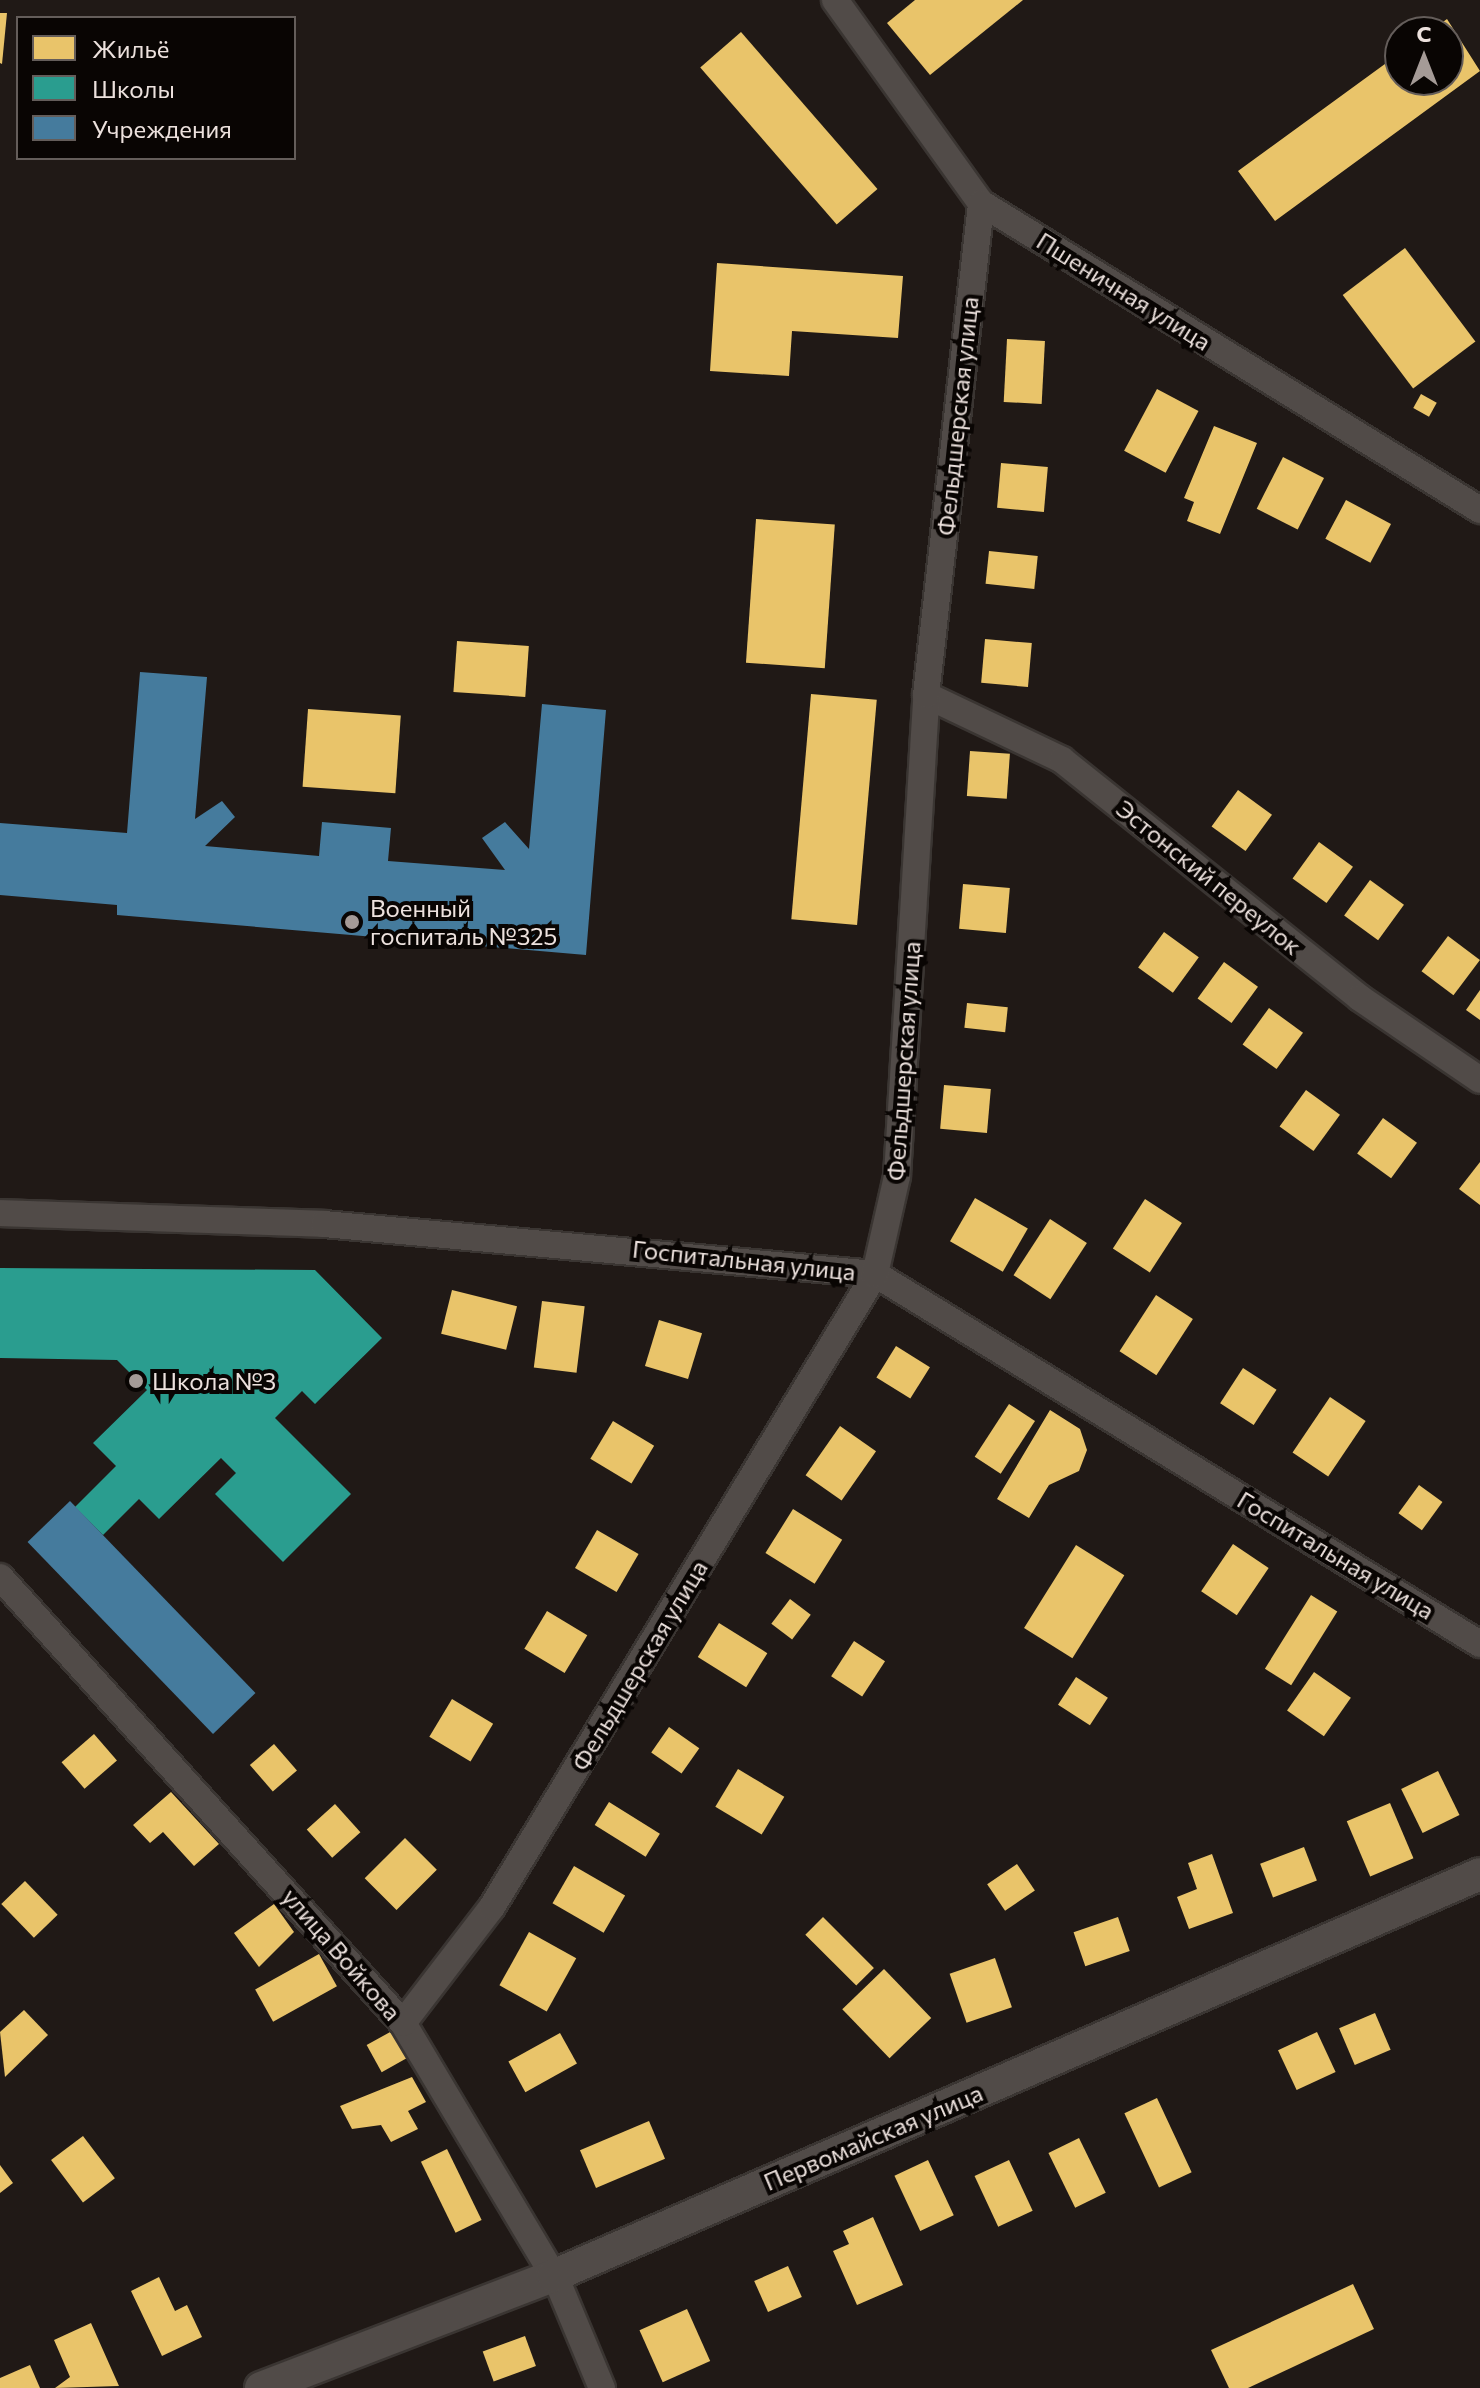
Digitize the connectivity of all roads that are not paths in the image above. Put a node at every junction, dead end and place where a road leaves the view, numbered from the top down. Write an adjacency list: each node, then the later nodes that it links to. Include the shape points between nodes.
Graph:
1 (835, 0): 2 (street, Пшеничная улица)
2 (981, 203): 3 (street, Пшеничная улица); 4 (street, Фельдшерская улица)
3 (1480, 510)
4 (926, 695): 5 (street, Эстонский переулок, via 1062,760 1360,998); 7 (street, Фельдшерская улица, via 897,1176)
5 (1480, 1080)
6 (0, 1213): 7 (street, Госпитальная улица, via 324,1224)
7 (875, 1274): 9 (street, Госпитальная улица); 11 (street, Фельдшерская улица, via 492,1907)
8 (0, 1577): 11 (street, улица Войкова)
9 (1480, 1644)
10 (1480, 1874): 12 (street, Первомайская улица)
11 (403, 2023): 12 (street, улица Войкова)
12 (553, 2276): 13 (street, Первомайская улица); 14 (street, улица Войкова)
13 (261, 2388)
14 (602, 2388)

